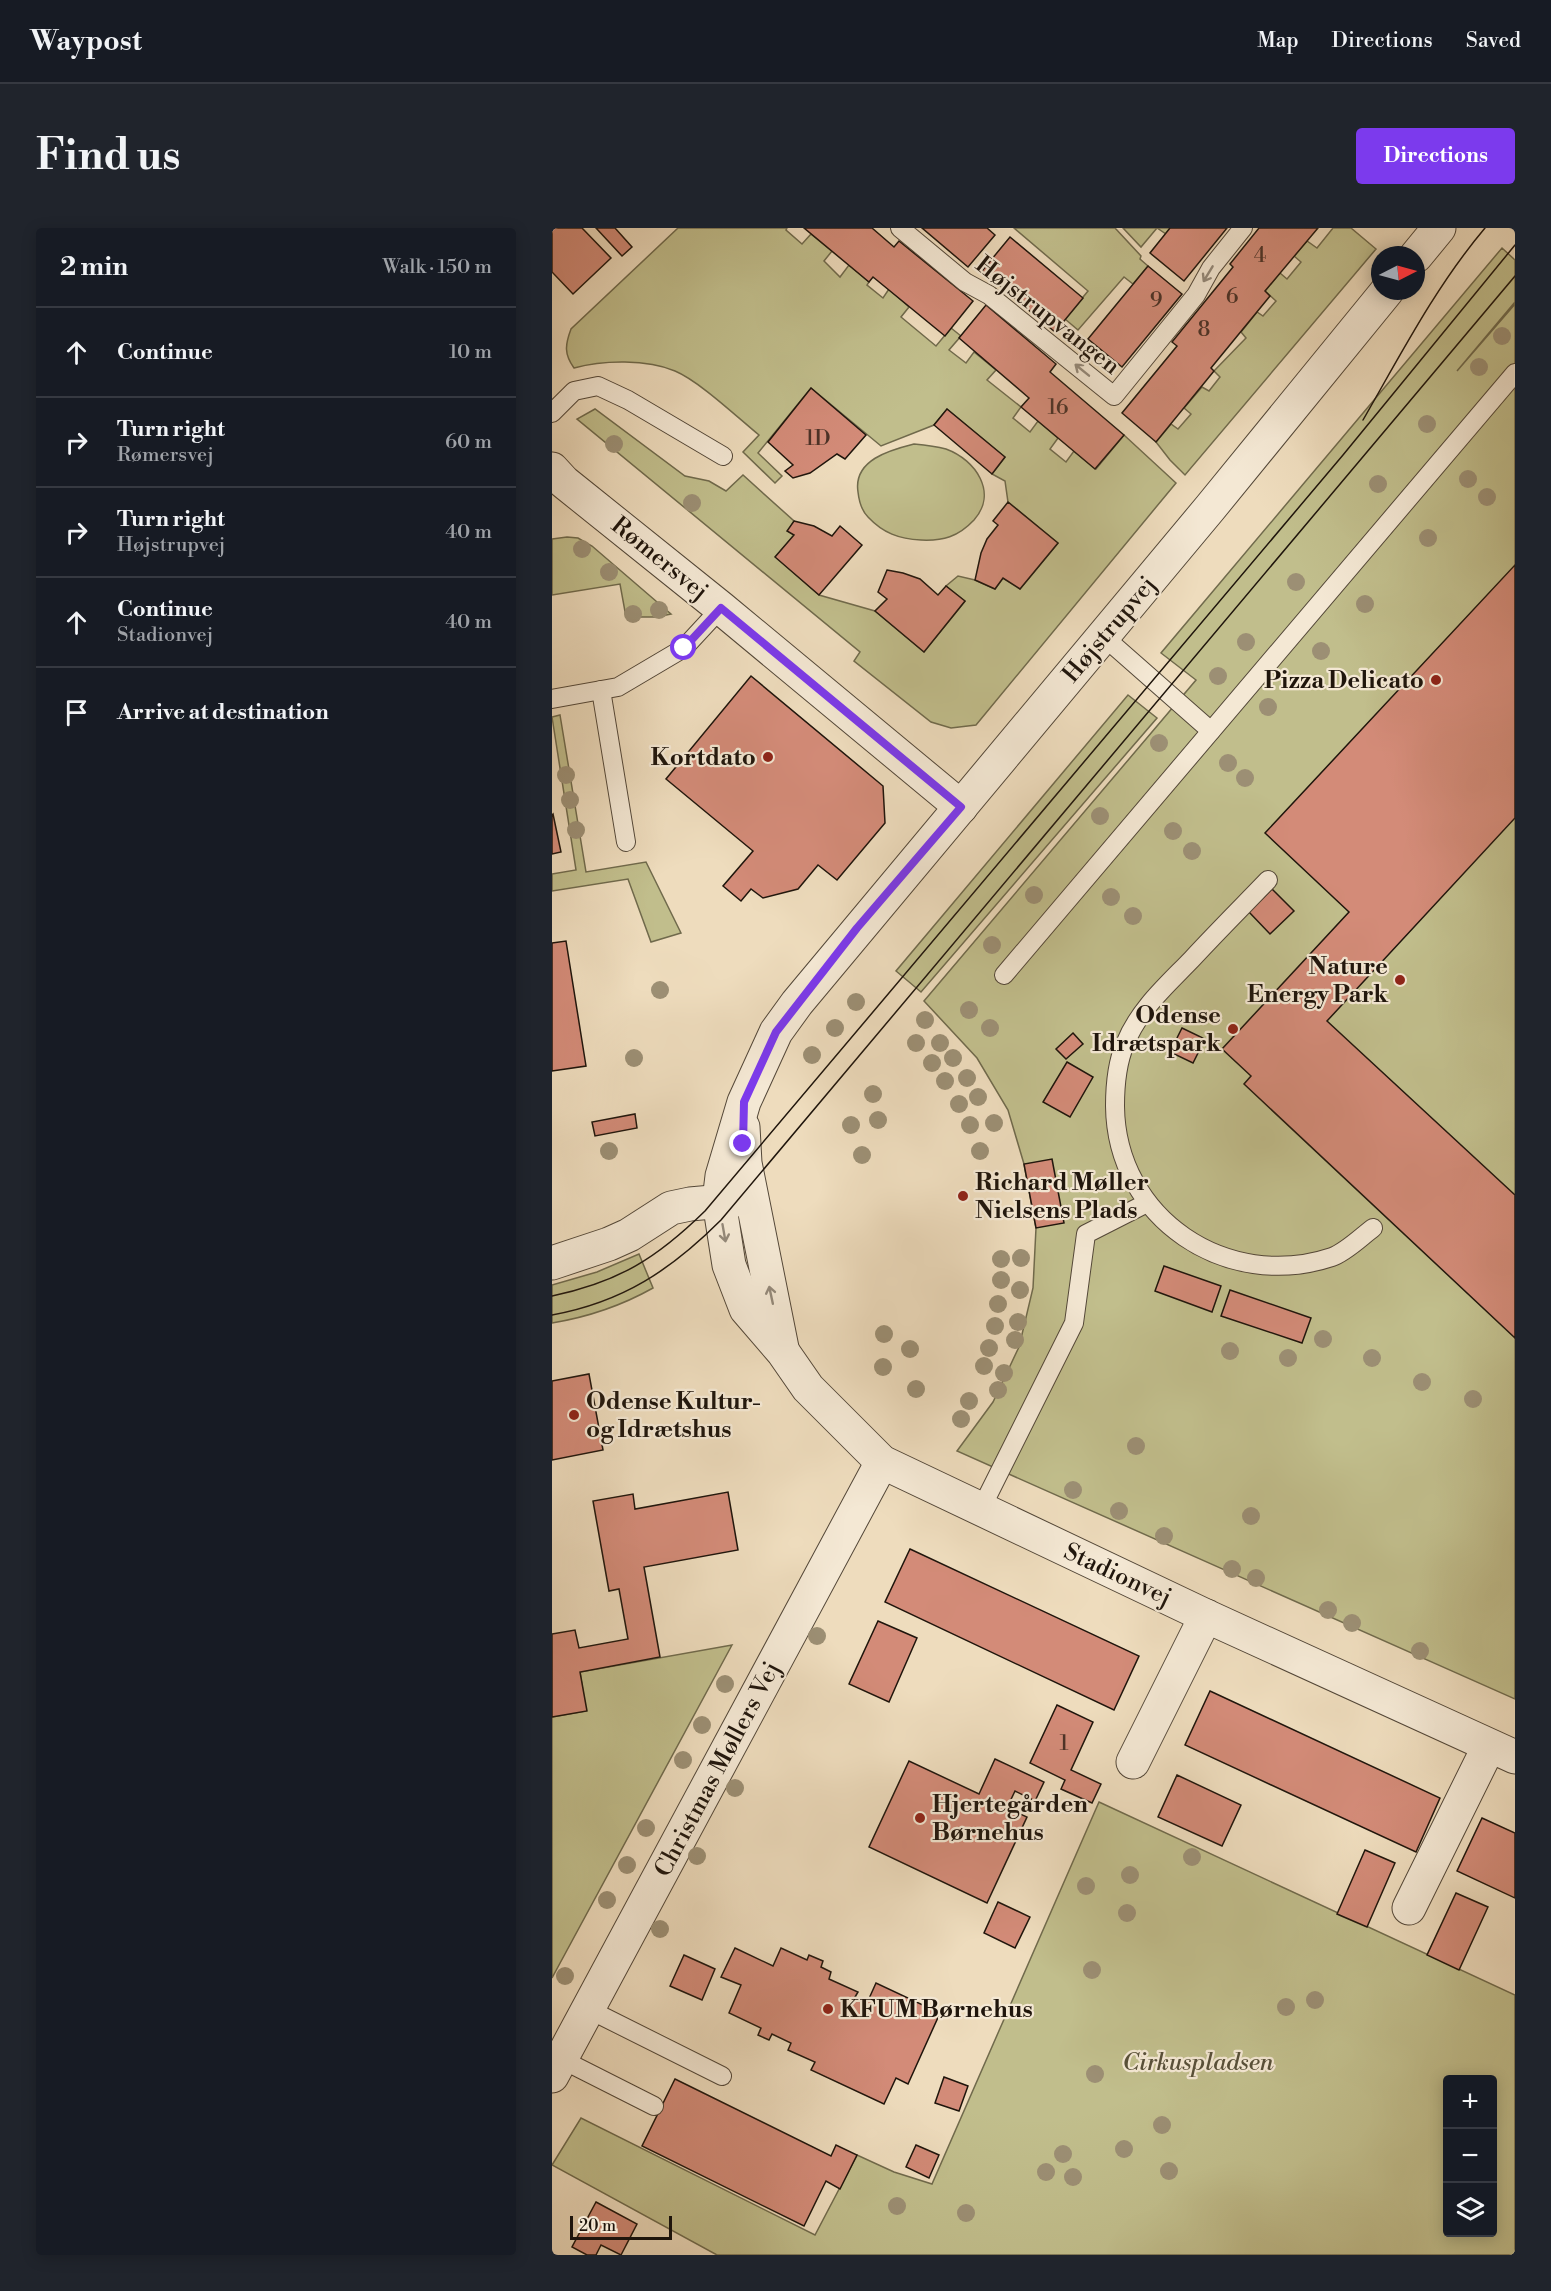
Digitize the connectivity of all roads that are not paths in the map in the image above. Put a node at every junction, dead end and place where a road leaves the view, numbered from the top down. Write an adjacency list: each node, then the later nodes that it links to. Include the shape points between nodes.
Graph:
1 (900, 228): 2 (lane, Højstrupvangen, one-way to 1, via 1211,268 1196,295 1114,396)
2 (1243, 228)
3 (1439, 228): 4 (street)
4 (1424, 246)
5 (1380, 300): 11 (street, Højstrupvej)
6 (1515, 373): 14 (lane)
7 (552, 413): 8 (lane, via 574,391 598,386)
8 (723, 456)
9 (556, 482): 10 (street, Rømersvej)
10 (721, 608): 12 (lane, via 684,648 618,687); 15 (street, Rømersvej)
11 (1103, 636): 14 (lane); 15 (street, Højstrupvej)
12 (601, 690): 13 (lane); 16 (lane)
13 (552, 699)
14 (1211, 731): 19 (lane)
15 (961, 807): 18 (street, Højstrupvej)
16 (626, 842)
17 (1268, 880): 23 (lane, via 1145,1008 1125,1044 1115,1084 1115,1126 1126,1167)
18 (828, 965): 20 (street, Stadionvej, via 776,1032)
19 (1004, 975)
20 (744, 1102): 21 (street, Stadionvej, via 743,1144); 22 (street, Stadionvej, via 722,1176)
21 (752, 1199): 22 (street); 26 (street, Stadionvej, one-way to 21)
22 (719, 1201): 25 (street, via 671,1208 609,1245); 26 (street, Stadionvej, one-way to 26, via 736,1288 746,1309)
23 (1147, 1203): 24 (lane, via 1176,1232 1212,1253 1252,1265 1294,1266 1335,1256); 28 (lane, via 1086,1234 1074,1323)
24 (1373, 1228)
25 (552, 1263)
26 (783, 1352): 27 (street, Stadionvej, via 808,1388)
27 (882, 1462): 28 (street, Stadionvej); 33 (street, Christmas Møllers Vej)
28 (981, 1509): 29 (street, Stadionvej)
29 (1206, 1616): 30 (street, Stadionvej); 31 (street)
30 (1502, 1751): 32 (street, Stadionvej)
31 (1133, 1762)
32 (1409, 1908)
33 (588, 2009): 34 (street, Christmas Møllers Vej); 35 (lane)
34 (557, 2067): 36 (lane)
35 (722, 2076)
36 (654, 2106)

